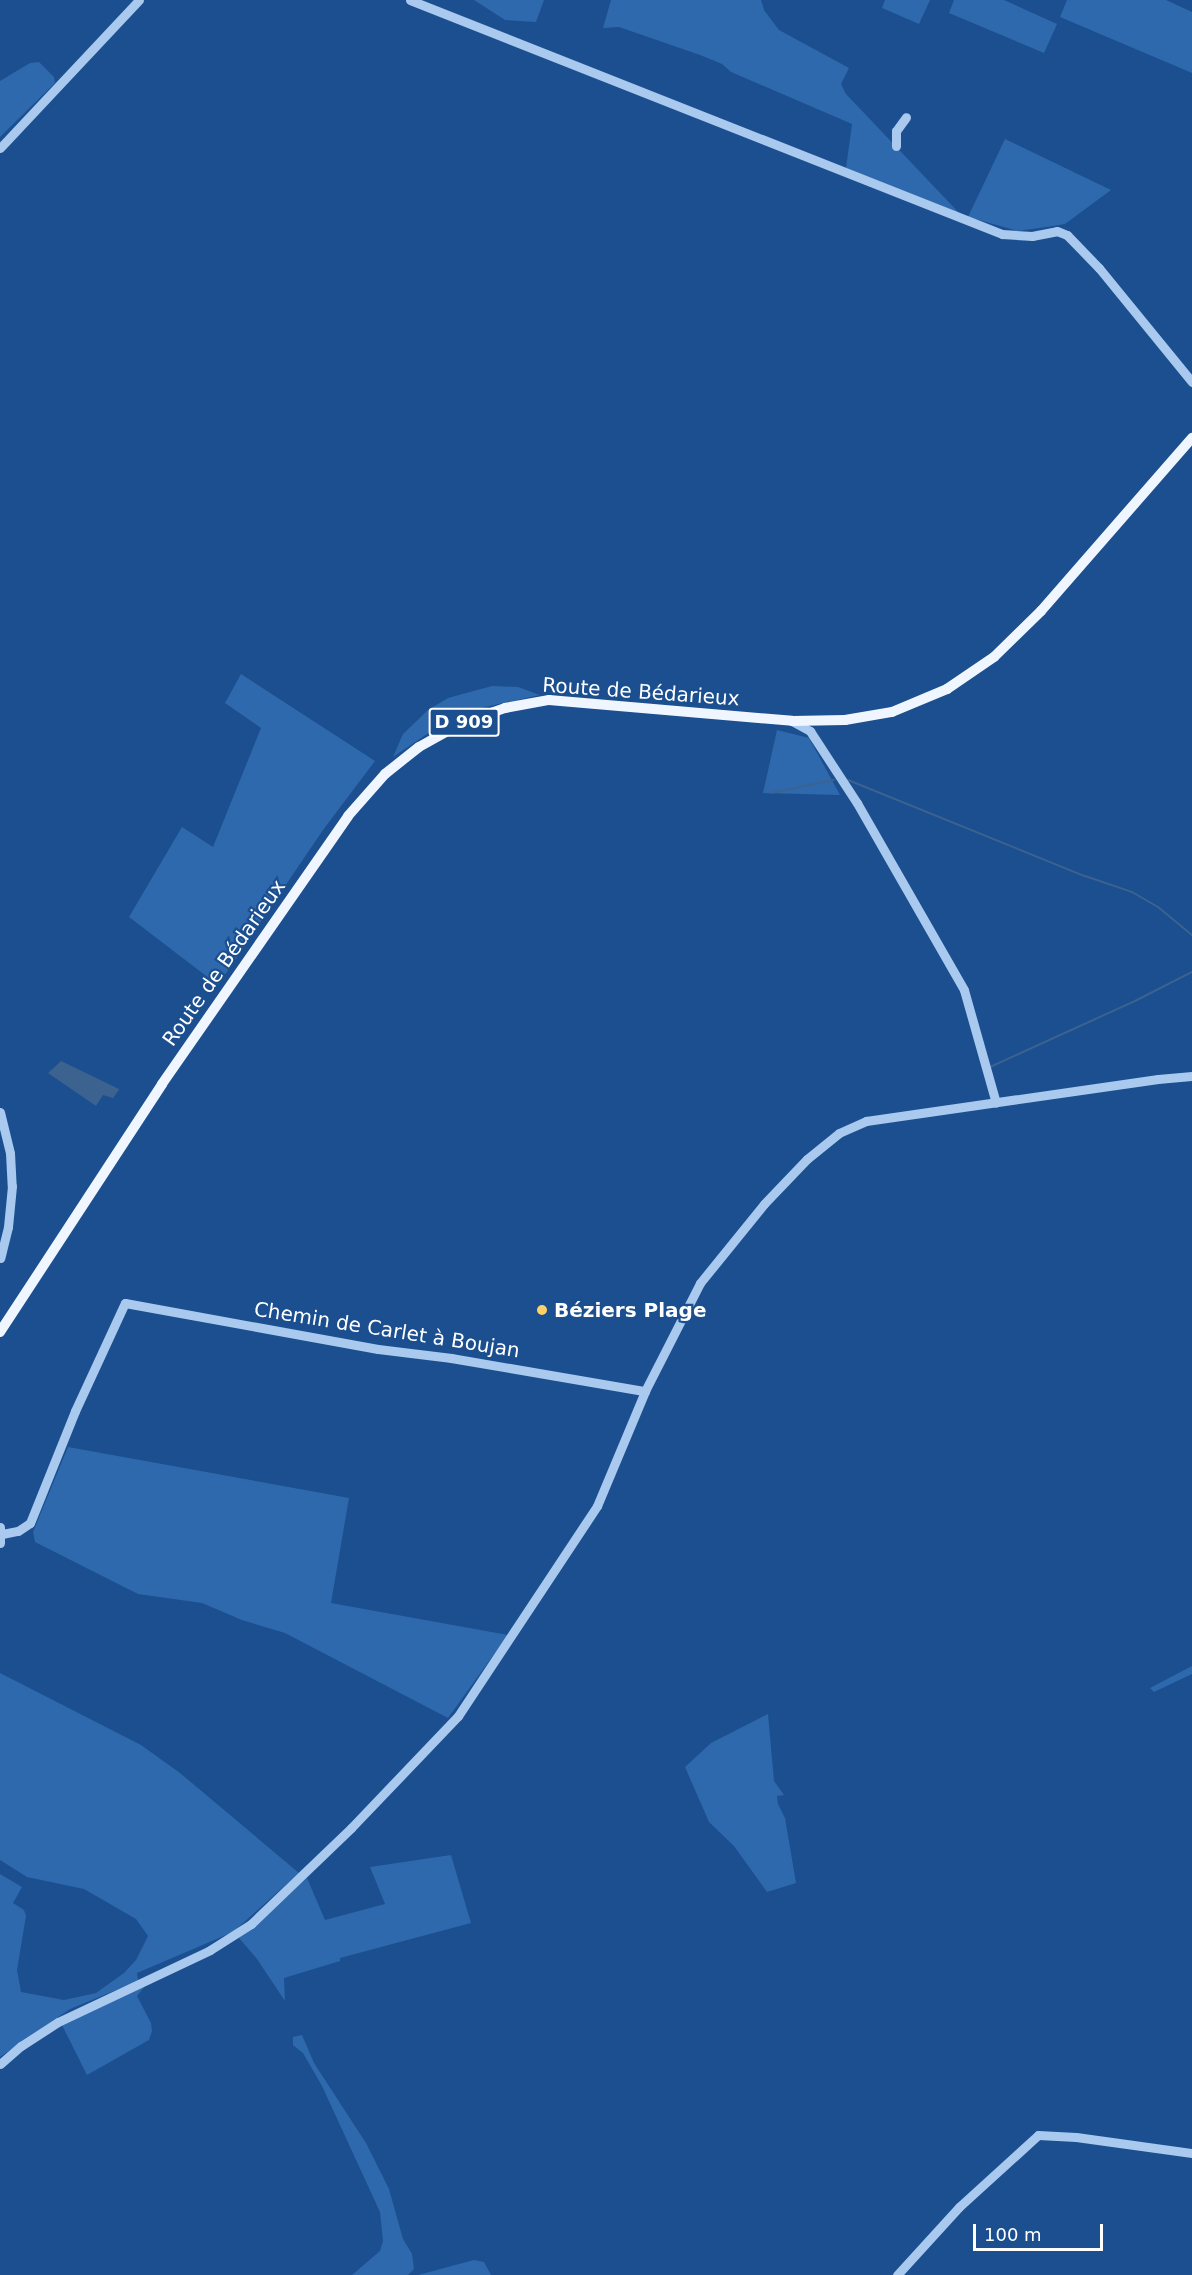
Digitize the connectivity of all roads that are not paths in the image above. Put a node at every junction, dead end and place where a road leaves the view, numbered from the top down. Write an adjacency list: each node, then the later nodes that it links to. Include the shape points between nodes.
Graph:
1 (410, 0): 6 (street, via 1002,234 1067,234)
2 (137, 1): 5 (street)
3 (906, 117): 4 (street, via 896,131)
4 (896, 146)
5 (0, 148)
6 (1192, 382)
7 (1192, 438): 9 (main road, Route de Bédarieux / D 909)
8 (1192, 446): 9 (main road, Route de Bédarieux / D 909)
9 (1146, 494): 10 (main road, Route de Bédarieux / D 909, via 1041,611 994,657 947,689 892,712 846,720)
10 (792, 721): 12 (street, via 810,731 857,803 964,990); 15 (main road, Route de Bédarieux / D 909, via 549,700 505,708 462,723 419,747 385,774 348,816 162,1084)
11 (1192, 1076): 12 (street)
12 (996, 1103): 16 (street, via 866,1121 839,1133 807,1159 764,1204 700,1283)
13 (0, 1112): 14 (street, via 10,1153 12,1186)
14 (0, 1258)
15 (0, 1332)
16 (645, 1392): 17 (street, Chemin de Carlet à Boujan, via 125,1303 75,1411 30,1523); 18 (street, via 597,1506 522,1623 458,1716 351,1828 233,1938 58,2022)
17 (1, 1535)
18 (0, 2064)
19 (1192, 2153): 20 (street, via 1038,2135 959,2207)
20 (897, 2275)

